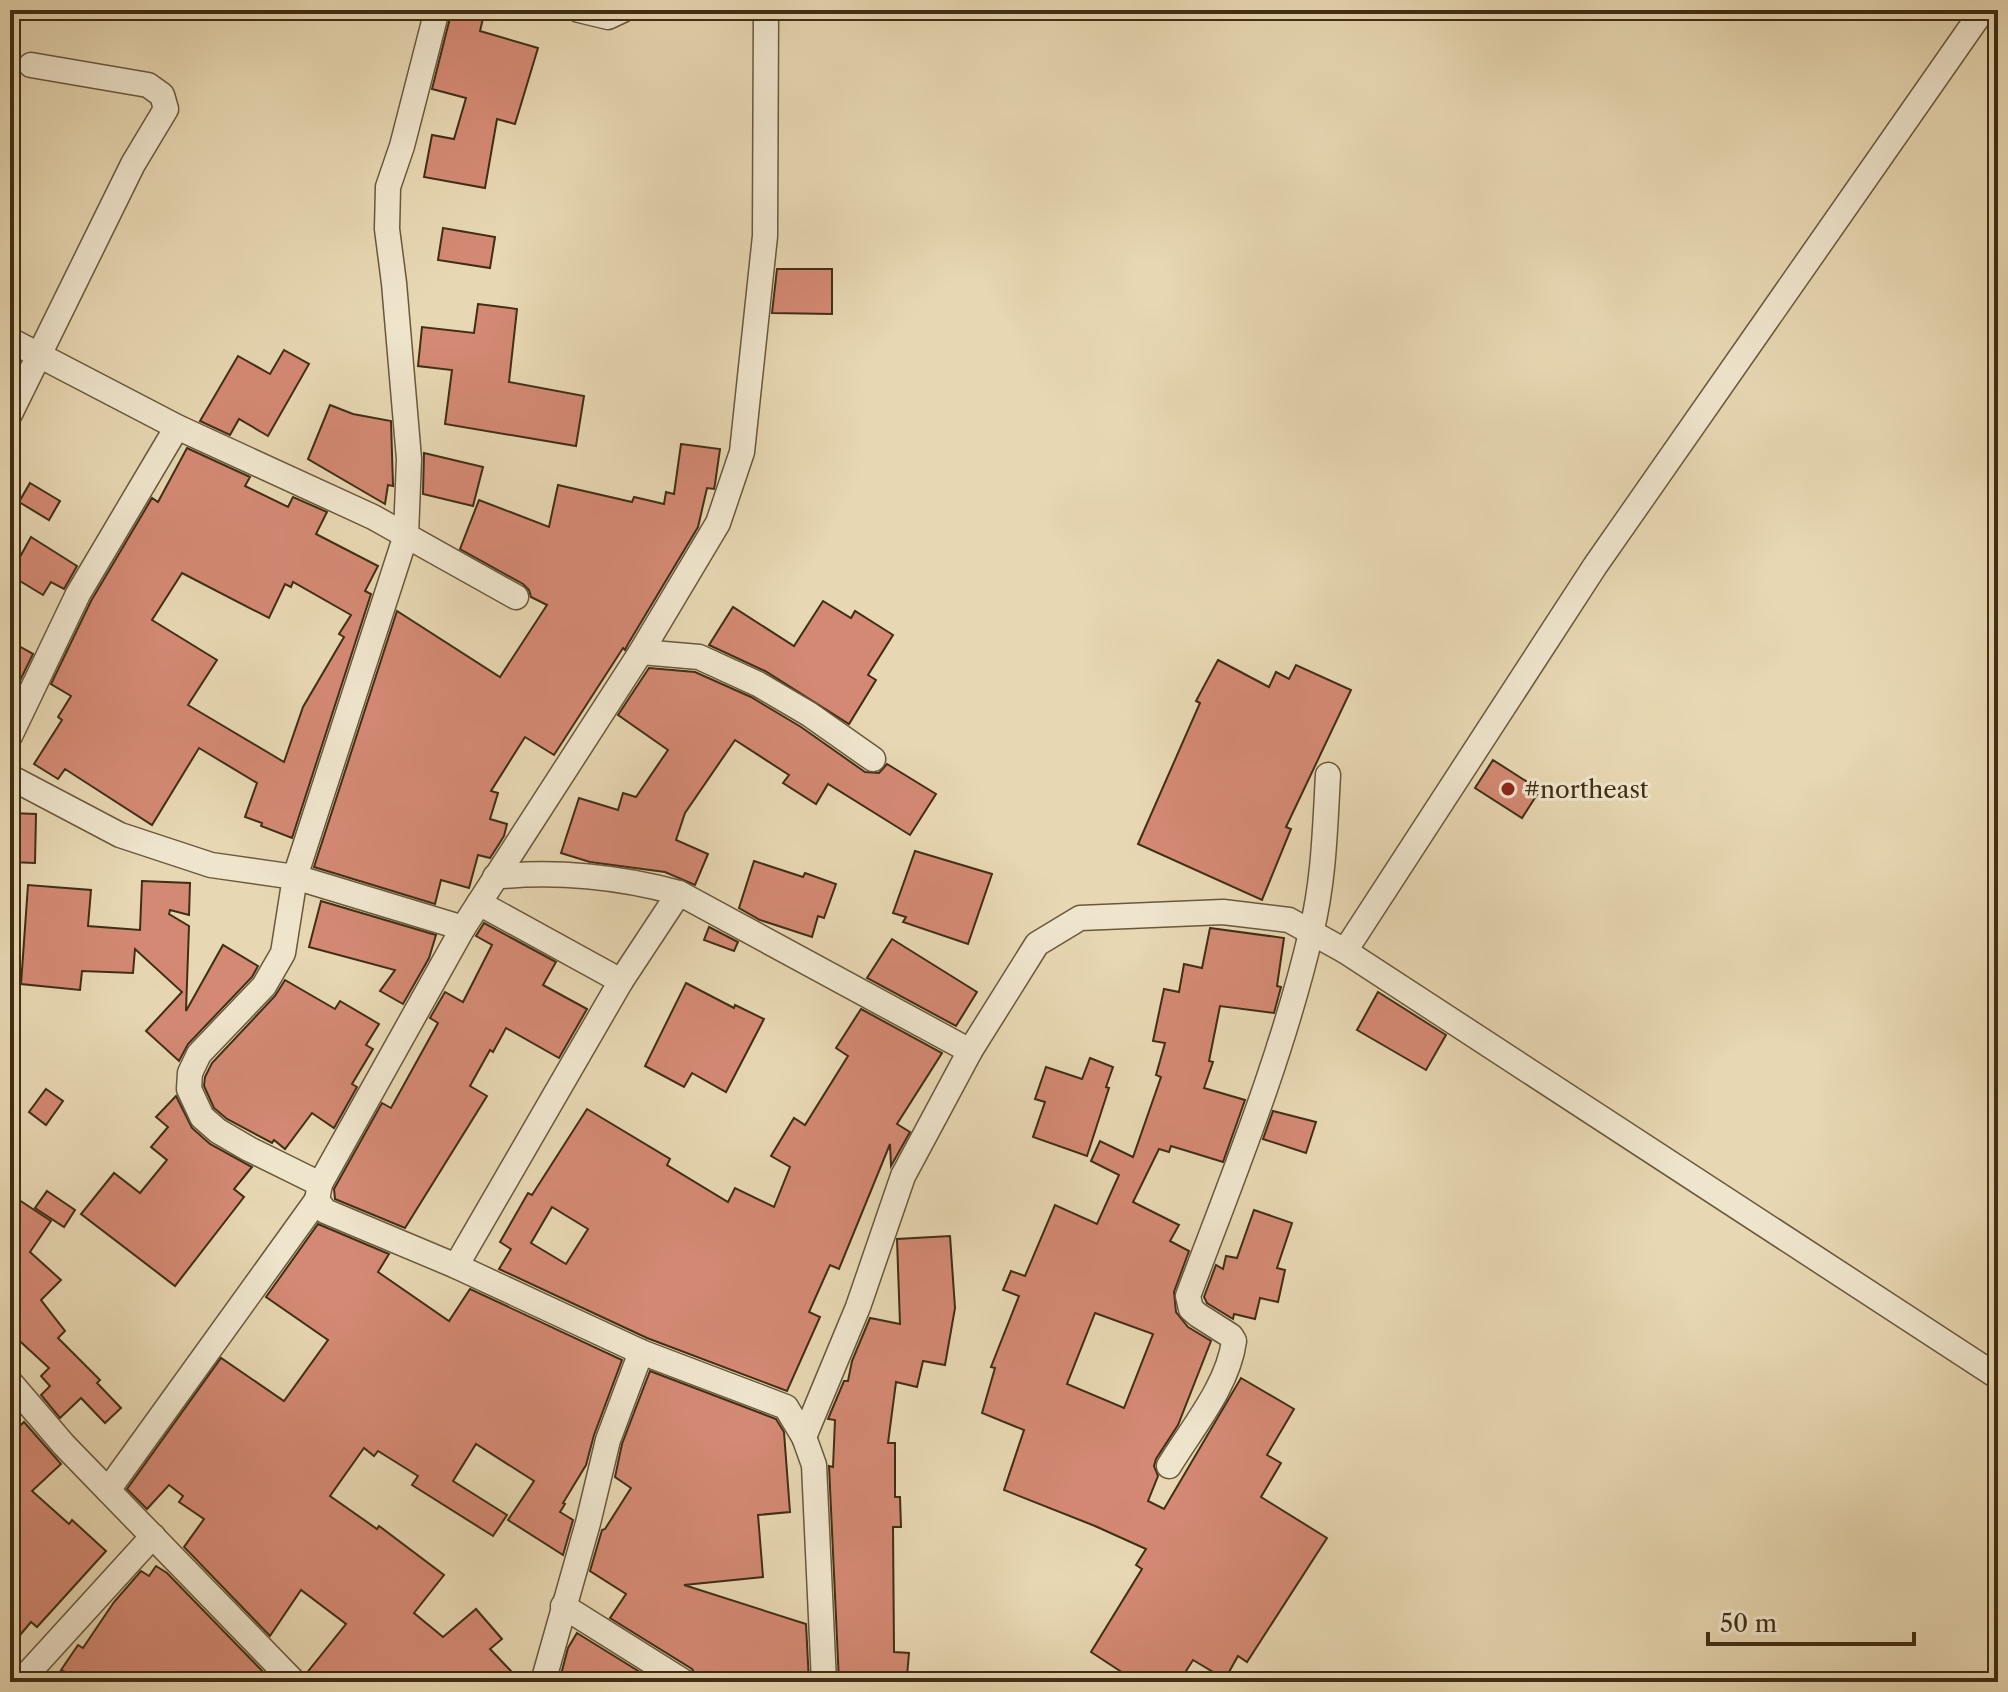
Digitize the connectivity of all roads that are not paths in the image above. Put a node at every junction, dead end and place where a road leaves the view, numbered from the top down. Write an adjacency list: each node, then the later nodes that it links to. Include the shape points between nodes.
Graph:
1 (437, 10): 11 (street, via 388,187 387,229 409,459)
2 (579, 10): 3 (street, via 608,17)
3 (623, 10)
4 (766, 10): 13 (street, via 765,236 742,452 718,523)
5 (1983, 10): 24 (street, via 1595,566)
6 (31, 65): 8 (street, via 148,85 162,95 166,109 133,164)
7 (10, 340): 8 (street)
8 (40, 356): 9 (street); 10 (street)
9 (10, 414)
10 (177, 427): 11 (street); 14 (street, via 78,594)
11 (406, 535): 12 (street); 18 (street)
12 (516, 597)
13 (641, 652): 15 (street, via 699,657 758,684); 19 (street)
14 (10, 736)
15 (873, 759)
16 (1328, 775): 23 (street)
17 (10, 777): 18 (street, via 120,835 211,865)
18 (295, 877): 22 (street); 27 (street, via 283,953 264,986 199,1054 189,1089 202,1117 218,1131)
19 (495, 877): 20 (street, via 525,874 641,882); 21 (street)
20 (679, 893): 25 (street); 26 (street)
21 (479, 903): 22 (street); 25 (street)
22 (463, 928): 27 (street)
23 (1312, 932): 24 (street); 26 (street, via 1289,920 1223,912 1080,918 1037,944); 33 (street, via 1280,1050 1188,1296 1191,1309 1231,1336 1233,1349 1223,1379)
24 (1345, 951): 30 (street)
25 (621, 981): 28 (street)
26 (970, 1051): 32 (street, via 903,1176 858,1307)
27 (318, 1192): 28 (street, via 325,1211); 34 (street)
28 (456, 1266): 29 (street)
29 (641, 1352): 32 (street, via 786,1407); 36 (street, via 608,1440)
30 (1998, 1377)
31 (10, 1382): 34 (street)
32 (804, 1437): 41 (street, via 814,1465)
33 (1169, 1466)
34 (108, 1490): 35 (street)
35 (153, 1536): 37 (street); 38 (street)
36 (563, 1606): 39 (street); 40 (street)
37 (20, 1682)
38 (294, 1682)
39 (543, 1682)
40 (684, 1682)
41 (824, 1682)

